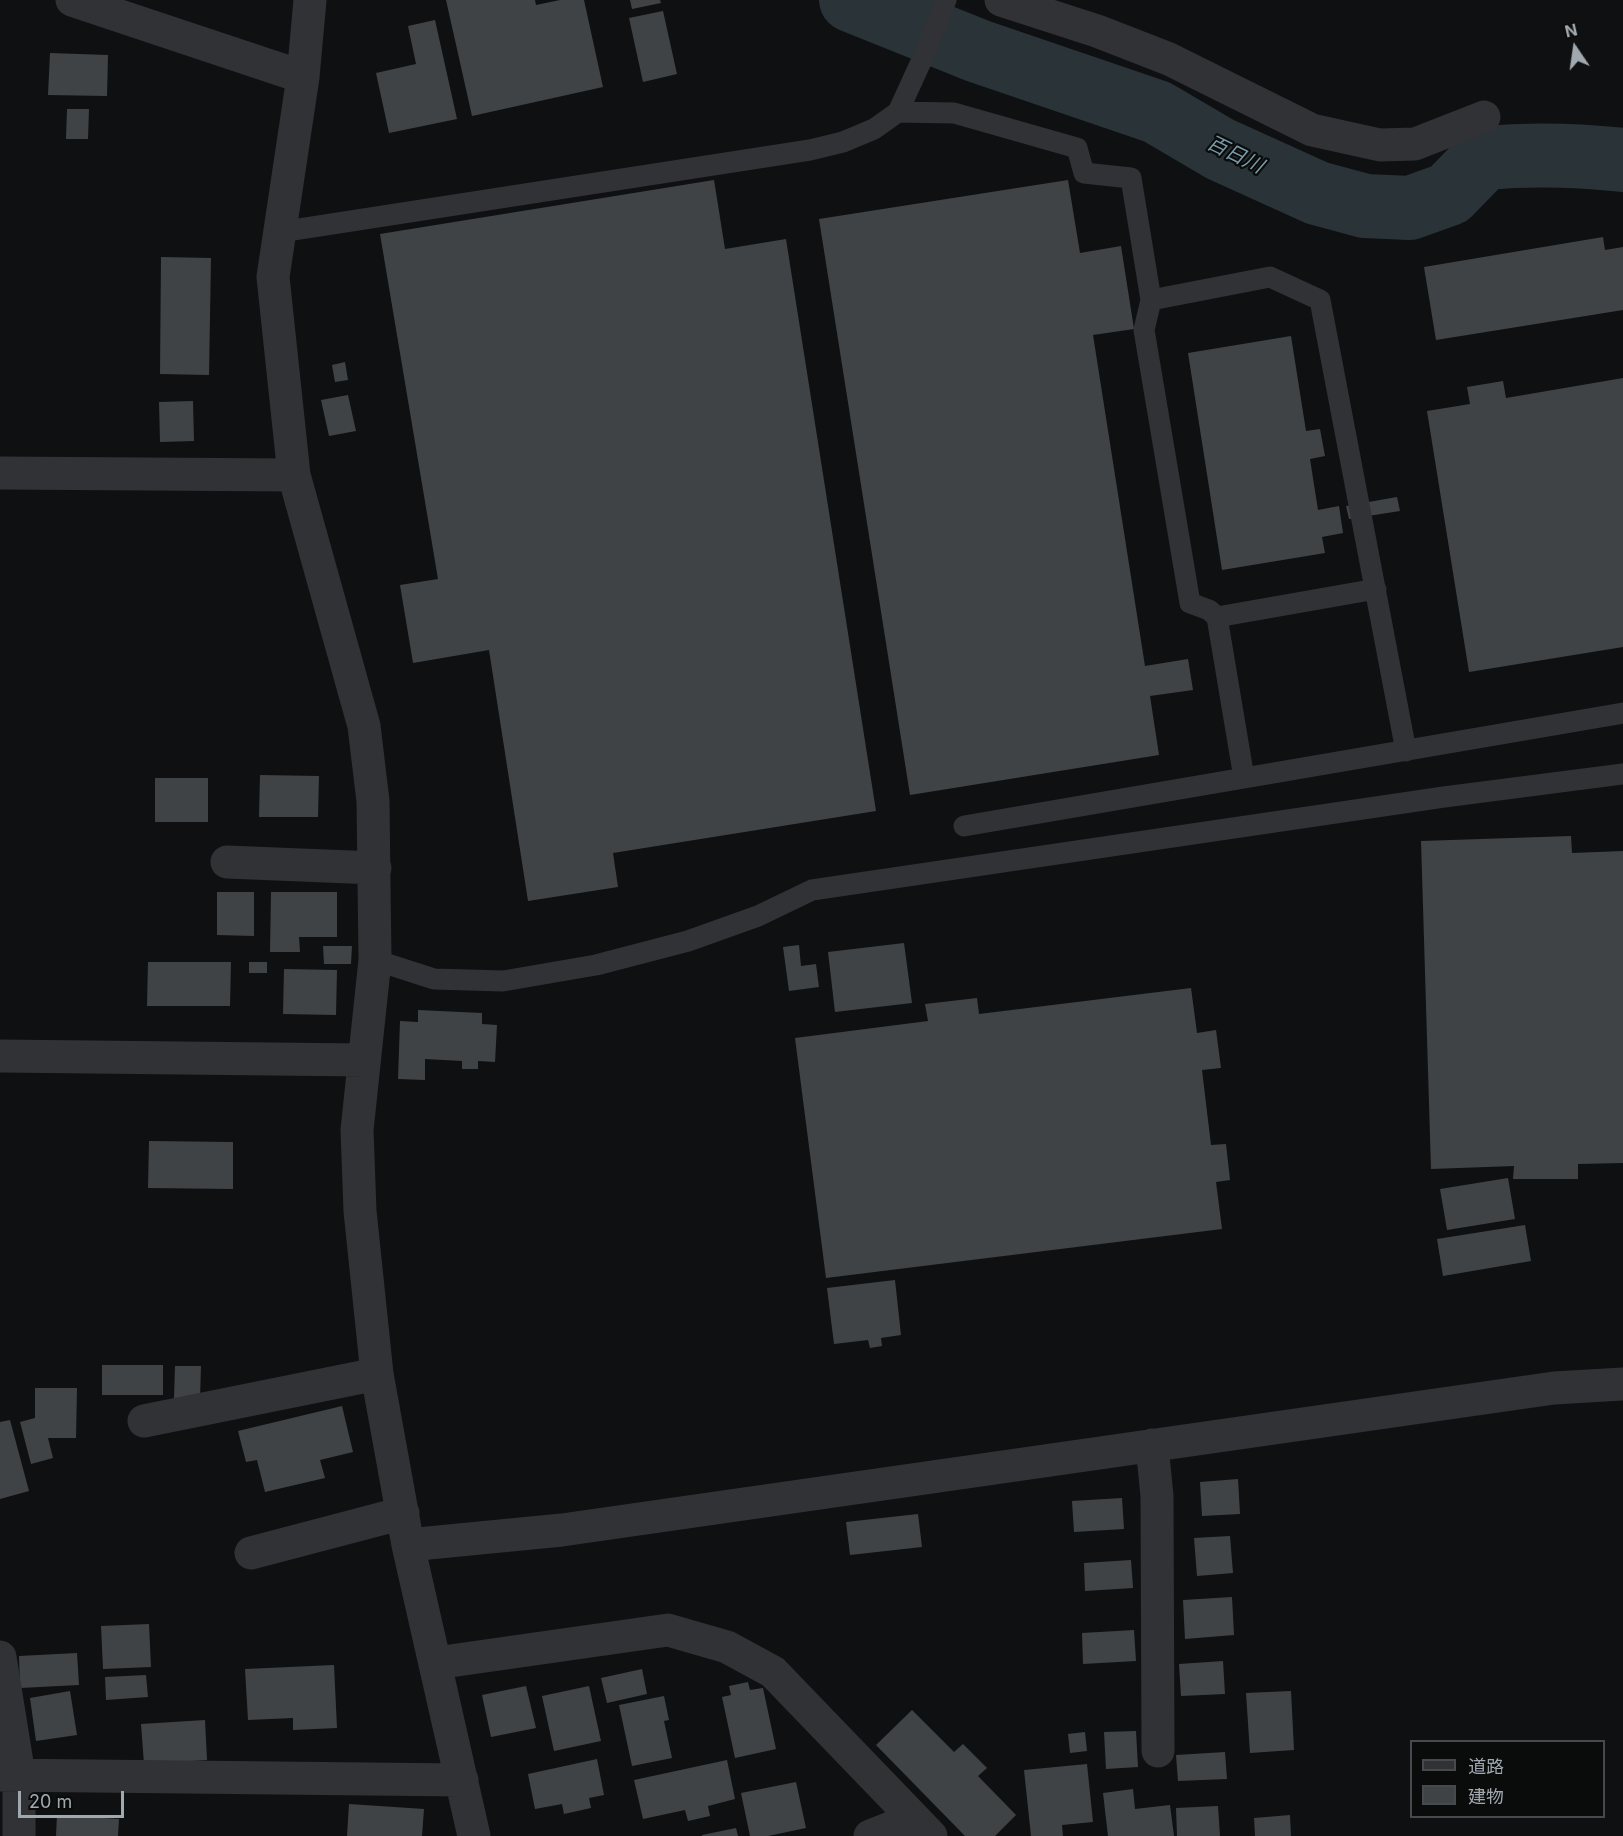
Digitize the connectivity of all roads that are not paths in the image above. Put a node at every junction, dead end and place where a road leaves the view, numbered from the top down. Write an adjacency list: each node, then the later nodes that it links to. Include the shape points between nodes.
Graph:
1 (72, 0): 5 (street)
2 (310, 0): 5 (street)
3 (946, 0): 6 (lane)
4 (1001, 0): 7 (street, via 1169,59 1312,130 1380,145 1415,144)
5 (303, 77): 8 (street)
6 (898, 112): 8 (lane, via 874,129 810,150); 9 (lane, via 954,113 1066,144 1077,148 1084,173 1131,178)
7 (1484, 117)
8 (280, 232): 11 (street, via 273,277)
9 (1152, 300): 12 (lane, via 1270,277 1320,300); 13 (lane, via 1144,330 1190,603)
10 (0, 473): 11 (street)
11 (294, 475): 20 (street, via 364,726 373,801)
12 (1376, 589): 13 (lane); 15 (lane)
13 (1217, 617): 17 (lane)
14 (1623, 713): 15 (lane)
15 (1406, 751): 17 (lane)
16 (1623, 774): 21 (lane, via 812,890 758,916 688,941 596,965 503,981 434,979)
17 (1244, 778): 18 (lane)
18 (964, 826)
19 (226, 862): 20 (street)
20 (375, 868): 21 (street)
21 (375, 960): 23 (street)
22 (0, 1056): 23 (street)
23 (364, 1060): 24 (street, via 357,1130 360,1211)
24 (377, 1374): 26 (street); 28 (street)
25 (1623, 1384): 27 (street, via 1554,1388)
26 (144, 1421)
27 (1152, 1445): 29 (street, via 562,1530); 33 (street, via 1157,1496)
28 (403, 1513): 29 (street); 30 (street)
29 (408, 1545): 32 (street)
30 (251, 1553)
31 (0, 1657): 34 (street)
32 (436, 1663): 35 (street); 36 (street, via 668,1630 727,1647 772,1672)
33 (1158, 1751)
34 (9, 1775): 35 (street); 37 (street)
35 (462, 1780): 38 (street)
36 (922, 1827): 39 (street)
37 (19, 1836)
38 (474, 1836)
39 (870, 1836)

